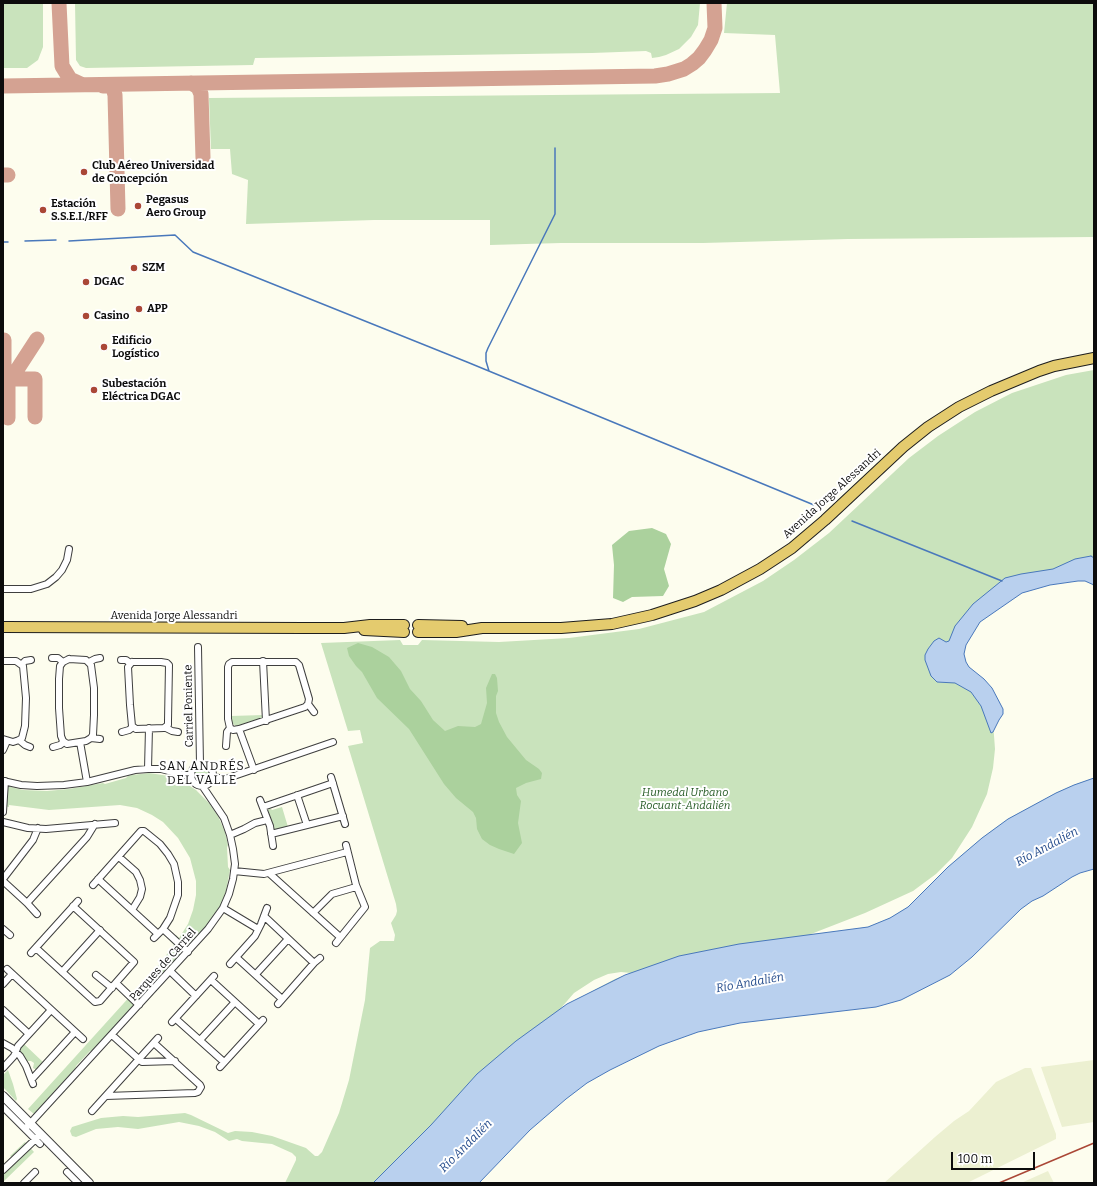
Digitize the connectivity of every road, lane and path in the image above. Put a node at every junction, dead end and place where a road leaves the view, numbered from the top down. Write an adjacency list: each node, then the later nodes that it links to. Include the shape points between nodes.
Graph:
1 (1094, 358): 6 (highway, Avenida Jorge Alessandri, via 1054,366 1025,376 991,391 941,419 903,447 792,548 760,569 708,596 669,611 612,624 567,628 482,628 456,632)
2 (69, 549): 3 (street, via 62,570 47,584 31,589)
3 (3, 589)
4 (3, 627): 5 (highway, Avenida Jorge Alessandri, via 344,628 369,631)
5 (404, 628)
6 (418, 628)
7 (198, 647): 39 (street, Carriel Poniente)
8 (52, 658): 14 (street, via 58,658)
9 (100, 658): 15 (street)
10 (31, 660): 17 (street)
11 (121, 660): 16 (street)
12 (3, 661): 17 (street, via 16,661)
13 (263, 661): 18 (street, via 297,662 309,699); 20 (street); 24 (street, via 234,661 229,664)
14 (63, 662): 15 (street, via 69,659 84,659); 32 (street, via 60,668 59,697 61,736)
15 (89, 662): 28 (street, via 92,666 94,688)
16 (130, 663): 21 (street, via 128,667); 23 (street, via 161,662 169,665)
17 (22, 664): 31 (street, via 25,718 24,733)
18 (308, 704): 19 (street); 20 (street)
19 (314, 712)
20 (266, 721): 25 (street)
21 (133, 727): 22 (street); 26 (street)
22 (149, 728): 23 (street); 40 (street)
23 (166, 728): 27 (street)
24 (230, 728): 25 (street); 35 (street)
25 (239, 729): 41 (street)
26 (122, 732)
27 (178, 732)
28 (91, 738): 29 (street); 33 (street)
29 (100, 739)
30 (5, 740): 31 (street); 38 (street)
31 (19, 740): 36 (street)
32 (64, 742): 33 (street); 37 (street)
33 (80, 742): 46 (street)
34 (333, 742): 41 (street)
35 (226, 746)
36 (30, 747)
37 (53, 747)
38 (3, 750)
39 (200, 764): 42 (street, via 194,767); 43 (street, via 210,767)
40 (148, 769): 42 (street); 46 (street)
41 (254, 770): 43 (street, via 227,778)
42 (191, 776): 48 (street, via 196,785)
43 (213, 777): 48 (street, via 210,784)
44 (331, 777): 47 (street)
45 (4, 781): 46 (street, via 36,786); 52 (street)
46 (87, 782)
47 (333, 783): 49 (street); 53 (street)
48 (203, 787): 62 (street, Parques de Carriel, via 221,814)
49 (297, 795): 51 (street); 59 (street)
50 (260, 800): 51 (street)
51 (263, 808): 54 (street)
52 (3, 812)
53 (343, 816): 58 (street); 59 (street)
54 (267, 820): 61 (street); 62 (street)
55 (3, 822): 60 (street)
56 (115, 822): 57 (street)
57 (95, 824): 60 (street); 74 (street, via 87,837)
58 (345, 824)
59 (307, 825): 61 (street)
60 (38, 828): 70 (street, via 33,840)
61 (271, 834): 63 (street)
62 (230, 835): 67 (street, Parques de Carriel)
63 (273, 846)
64 (346, 846): 65 (street)
65 (347, 852): 68 (street); 72 (street)
66 (119, 857): 69 (street); 78 (street, via 136,872 142,888); 85 (street, via 143,830 160,844 171,859 177,876 178,894 172,913)
67 (234, 871): 68 (street); 76 (street, Parques de Carriel, via 232,887)
68 (269, 873): 79 (street)
69 (98, 879): 71 (street); 78 (street)
70 (3, 880): 74 (street)
71 (93, 885)
72 (356, 887): 79 (street, via 332,894); 87 (street, via 364,909)
73 (78, 901): 75 (street)
74 (27, 903): 80 (street)
75 (73, 906): 84 (street); 97 (street, via 33,950)
76 (223, 908): 82 (street); 90 (street, Parques de Carriel, via 214,923)
77 (267, 908): 81 (street)
78 (132, 910): 85 (street)
79 (313, 913): 87 (street)
80 (37, 914)
81 (264, 916): 82 (street); 88 (street)
82 (258, 929): 91 (street)
83 (3, 930): 86 (street)
84 (100, 930): 97 (street); 102 (street, via 134,962)
85 (158, 934): 90 (street)
86 (10, 936)
87 (340, 937): 89 (street)
88 (288, 939): 94 (street); 99 (street)
89 (336, 943)
90 (188, 952): 96 (street, Parques de Carriel)
91 (237, 958): 93 (street); 99 (street)
92 (320, 958): 94 (street)
93 (230, 964)
94 (314, 964): 99 (street, via 280,1002)
95 (7, 969): 98 (street)
96 (170, 971): 103 (street); 105 (street, Parques de Carriel)
97 (62, 972): 102 (street, via 96,1003)
98 (12, 974): 101 (street); 107 (street)
99 (256, 974)
100 (96, 975): 102 (street)
101 (3, 984)
102 (114, 986): 105 (street)
103 (196, 996): 104 (street, via 212,978); 112 (street, via 174,1021)
104 (235, 1002): 112 (street); 112 (street, via 261,1022 222,1065)
105 (139, 1005): 110 (street, Parques de Carriel)
106 (3, 1010): 109 (street)
107 (51, 1010): 108 (street); 109 (street)
108 (75, 1032): 111 (street); 114 (street, via 32,1082 26,1066)
109 (29, 1034): 114 (street)
110 (112, 1035): 115 (street); 122 (street, Parques de Carriel)
111 (83, 1039)
112 (200, 1040)
113 (3, 1043): 114 (street)
114 (16, 1052): 117 (street)
115 (138, 1060): 116 (street); 116 (street, via 156,1040); 119 (street)
116 (175, 1062): 119 (street, via 201,1086 198,1092)
117 (3, 1068)
118 (3, 1096): 122 (street)
119 (106, 1096): 121 (street)
120 (3, 1107): 122 (street)
121 (92, 1110)
122 (28, 1126): 123 (street)
123 (39, 1139): 124 (street); 129 (street)
124 (3, 1170)
125 (35, 1172): 127 (street)
126 (67, 1172): 128 (street)
127 (24, 1183)
128 (78, 1183)
129 (89, 1183)

